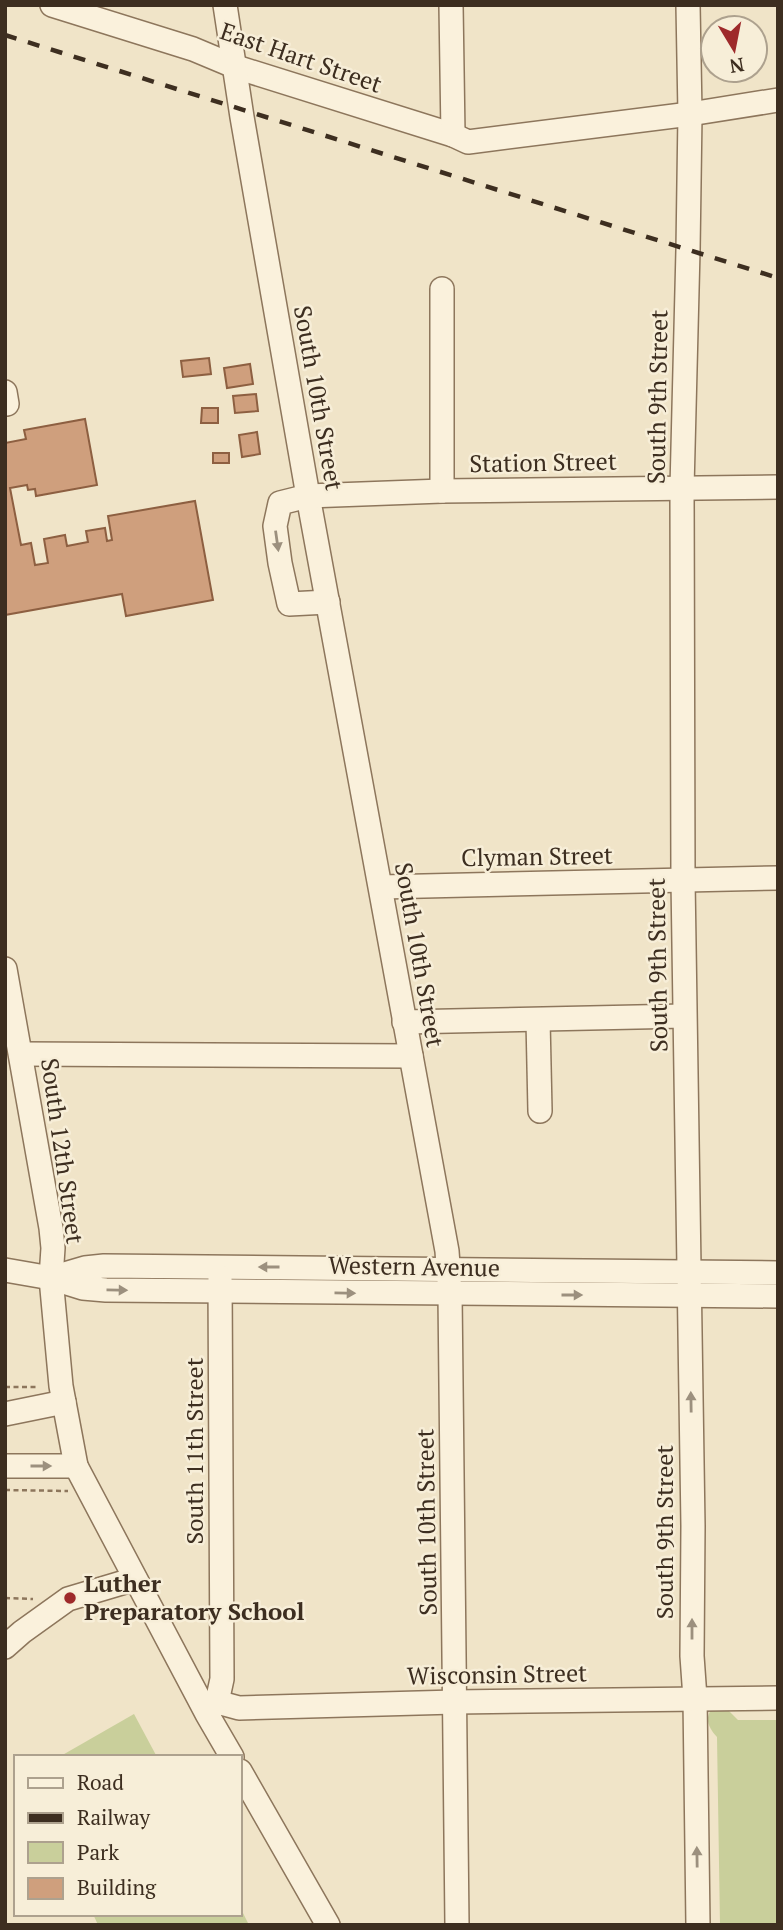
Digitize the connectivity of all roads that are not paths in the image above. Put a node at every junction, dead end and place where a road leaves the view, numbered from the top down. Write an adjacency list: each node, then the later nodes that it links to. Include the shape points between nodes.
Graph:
1 (52, 5): 5 (street, East Hart Street)
2 (225, 5): 6 (street, South 10th Street)
3 (452, 5): 9 (street)
4 (688, 5): 8 (street, South 9th Street)
5 (110, 14): 6 (street, East Hart Street)
6 (236, 67): 9 (street, East Hart Street); 16 (street, South 10th Street)
7 (778, 100): 8 (street, East Hart Street)
8 (690, 114): 9 (street, East Hart Street, via 468,142); 14 (street, South 9th Street)
9 (453, 135)
10 (442, 289): 15 (street)
11 (5, 393): 12 (street)
12 (5, 404)
13 (778, 487): 14 (street, Station Street)
14 (682, 488): 15 (street, Station Street); 19 (street, South 9th Street)
15 (442, 491): 16 (street, Station Street)
16 (308, 496): 17 (street, South 10th Street); 17 (street, Station Street, one-way to 17, via 279,503 275,526 280,563 289,604)
17 (328, 602): 20 (street, South 10th Street)
18 (778, 878): 19 (street, Clyman Street)
19 (683, 880): 20 (street, Clyman Street); 22 (street, South 9th Street)
20 (381, 887): 24 (street, South 10th Street)
21 (5, 969): 25 (street, South 12th Street)
22 (684, 1016): 23 (street); 31 (street, South 9th Street)
23 (538, 1020): 24 (street); 27 (street)
24 (404, 1022): 26 (street, South 10th Street)
25 (22, 1054): 26 (street); 33 (street, South 12th Street, via 51,1228)
26 (411, 1056): 29 (street, South 10th Street)
27 (540, 1111)
28 (220, 1267): 29 (street, Western Avenue, one-way to 28); 33 (street, Western Avenue, via 104,1266); 34 (street, South 11th Street)
29 (448, 1268): 31 (street, Western Avenue); 35 (street, South 10th Street)
30 (5, 1270): 33 (street, Western Avenue)
31 (689, 1273): 32 (street, Western Avenue); 36 (street, South 9th Street)
32 (778, 1273)
33 (51, 1278): 34 (street, Western Avenue, one-way to 34, via 106,1290); 38 (street, South 12th Street)
34 (220, 1292): 35 (street, Western Avenue, one-way to 35); 47 (street, South 11th Street, via 222,1679)
35 (450, 1294): 36 (street, Western Avenue, one-way to 36); 46 (street, South 10th Street)
36 (689, 1296): 37 (street, Western Avenue); 44 (street, South 9th Street, one-way to 36)
37 (778, 1296)
38 (63, 1394): 39 (street); 41 (street, South 12th Street)
39 (5, 1414)
40 (5, 1466): 41 (street, one-way to 41)
41 (76, 1466): 42 (street, South 12th Street)
42 (135, 1579): 43 (street, via 68,1599); 47 (street, South 12th Street)
43 (5, 1647)
44 (695, 1698): 45 (street, Wisconsin Street); 46 (street, Wisconsin Street); 52 (street, South 9th Street, one-way to 44)
45 (778, 1698)
46 (455, 1702): 47 (street, Wisconsin Street); 51 (street, South 10th Street)
47 (212, 1708): 48 (street, South 12th Street)
48 (231, 1755)
49 (242, 1774): 50 (street)
50 (328, 1925)
51 (457, 1925)
52 (698, 1925)

